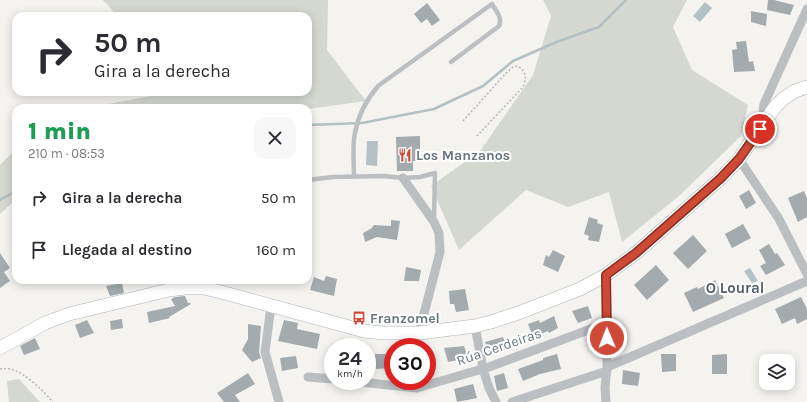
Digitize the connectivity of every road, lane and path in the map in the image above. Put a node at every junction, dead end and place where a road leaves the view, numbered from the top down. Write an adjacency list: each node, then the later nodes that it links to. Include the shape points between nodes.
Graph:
1 (807, 9): 4 (street, via 764,104 763,112)
2 (451, 62): 8 (lane, via 499,26 500,18 492,4 378,86 372,93 356,129)
3 (807, 87): 4 (street, via 784,98)
4 (767, 119): 7 (street)
5 (463, 121): 6 (path, via 513,67 518,66 523,70 526,76 523,87)
6 (476, 137)
7 (739, 159): 12 (street, via 779,219); 13 (street, via 636,253)
8 (354, 177): 9 (lane); 10 (lane)
9 (403, 178): 11 (street); 11 (lane, via 434,173)
10 (312, 180)
11 (434, 222): 18 (street, via 439,234 440,252)
12 (807, 274)
13 (606, 275): 16 (street); 17 (street, via 580,289 521,312)
14 (807, 281): 22 (street)
15 (271, 306): 18 (street, via 364,331); 19 (street, via 204,288 169,290 69,314 45,323); 29 (street, via 265,352)
16 (607, 324): 21 (street, Rúa Cerdeiras); 22 (street)
17 (475, 326): 18 (street); 21 (street)
18 (419, 333)
19 (0, 348)
20 (0, 369): 28 (path, via 20,373)
21 (483, 369): 26 (street, Rúa Cerdeiras, via 417,388); 30 (street)
22 (607, 369): 25 (street); 27 (street)
23 (308, 377): 24 (street)
24 (324, 378)
25 (583, 378): 27 (street); 31 (street)
26 (376, 384)
27 (605, 387): 32 (street)
28 (53, 402)
29 (279, 402)
30 (496, 402)
31 (512, 402)
32 (606, 402)

